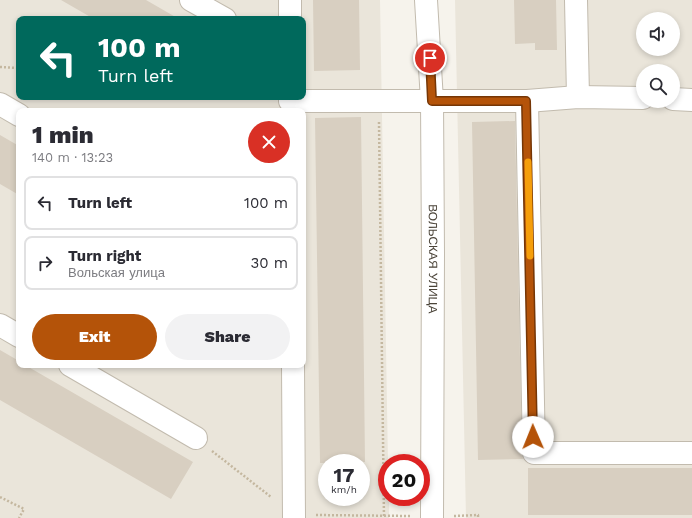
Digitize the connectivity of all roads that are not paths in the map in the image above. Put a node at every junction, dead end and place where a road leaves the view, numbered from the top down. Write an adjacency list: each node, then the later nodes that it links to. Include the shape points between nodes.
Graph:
1 (192, 0): 5 (street)
2 (290, 0): 6 (street)
3 (426, 0): 11 (street, ВОЛЬСКАЯ УЛИЦА)
4 (576, 0): 7 (street)
5 (219, 16)
6 (290, 16)
7 (578, 97): 8 (street); 12 (street)
8 (636, 98)
9 (680, 99): 10 (street)
10 (692, 100)
11 (432, 101): 12 (street); 13 (street); 23 (street, ВОЛЬСКАЯ УЛИЦА)
12 (526, 101): 21 (street, via 534,453)
13 (290, 103)
14 (0, 104): 15 (street)
15 (16, 113)
16 (0, 325): 17 (street)
17 (16, 334)
18 (75, 368): 20 (street)
19 (292, 368): 22 (street)
20 (196, 438)
21 (692, 453)
22 (294, 516)
23 (432, 517)

